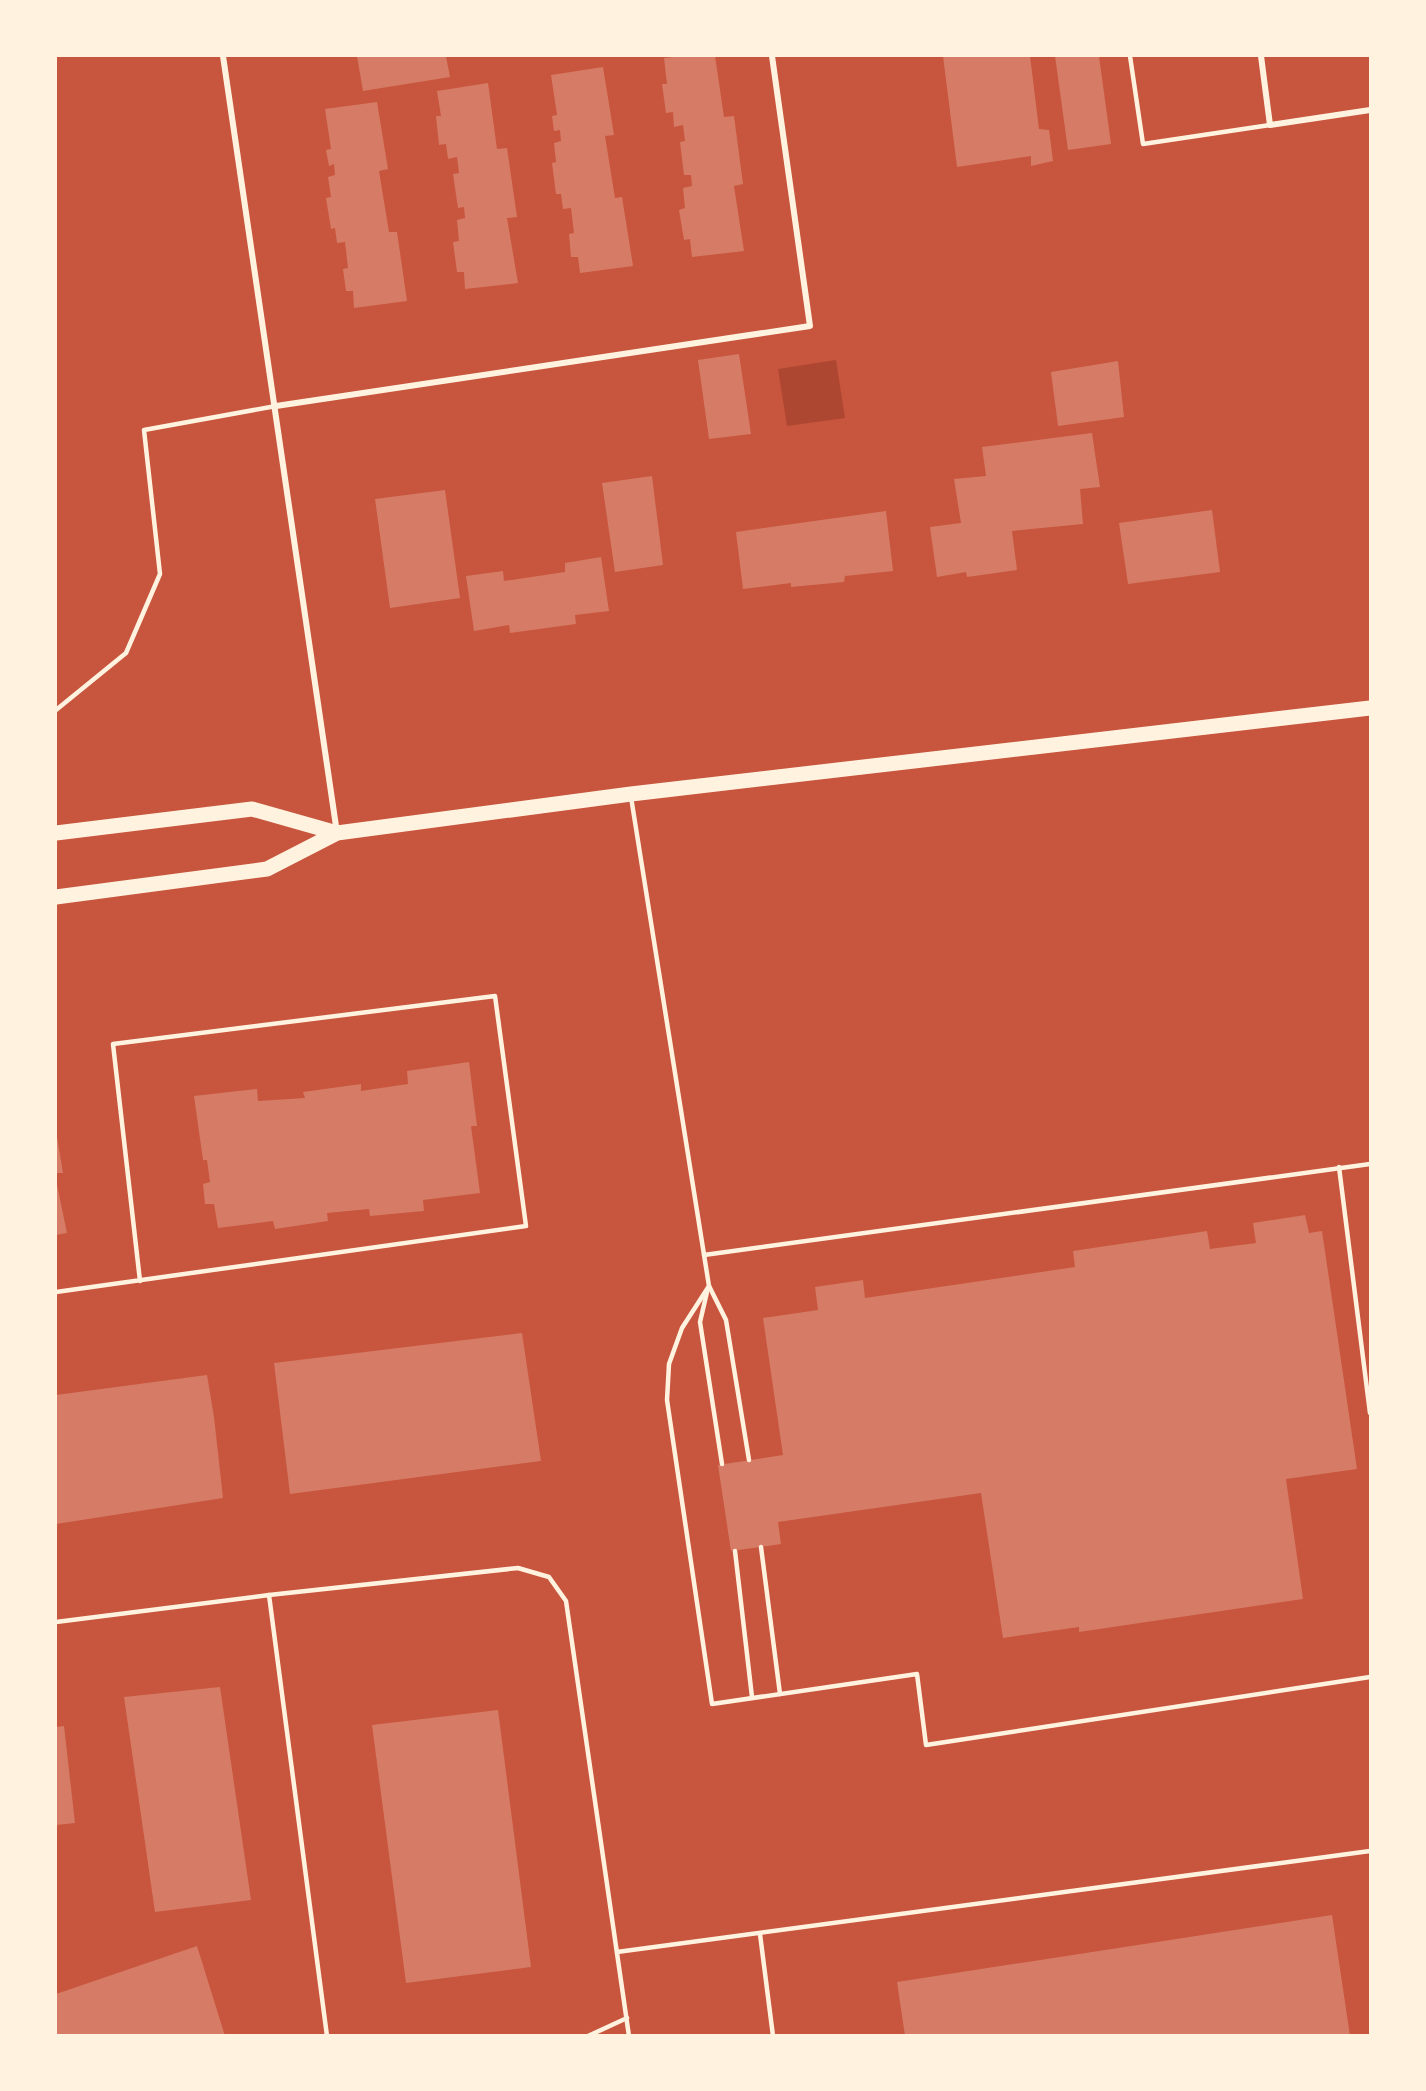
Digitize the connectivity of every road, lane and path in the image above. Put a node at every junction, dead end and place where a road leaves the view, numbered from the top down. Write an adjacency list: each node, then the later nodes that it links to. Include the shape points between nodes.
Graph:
1 (223, 56): 7 (street)
2 (772, 56): 7 (street, via 810,326)
3 (1130, 56): 6 (lane, via 1143,144)
4 (1261, 56): 6 (street)
5 (1371, 110): 6 (street)
6 (1270, 125)
7 (276, 405): 9 (lane, via 144,430 160,574 126,653); 12 (street)
8 (1371, 708): 10 (main road)
9 (56, 710)
10 (631, 794): 12 (main road); 16 (lane)
11 (56, 833): 12 (main road, via 252,809)
12 (337, 833): 13 (main road, via 267,868)
13 (56, 897)
14 (1371, 1164): 15 (lane)
15 (1340, 1167): 16 (lane); 20 (lane)
16 (704, 1255): 18 (lane)
17 (140, 1281): 17 (lane, via 525,1226 495,996 113,1044); 19 (lane)
18 (708, 1286): 21 (lane, via 726,1320); 22 (lane, via 700,1322); 29 (lane, via 682,1328 669,1364 667,1400 712,1704)
19 (56, 1292)
20 (1371, 1413)
21 (749, 1460)
22 (722, 1464)
23 (761, 1547): 28 (lane)
24 (735, 1551): 29 (lane)
25 (269, 1595): 26 (lane); 32 (lane, via 519,1568 549,1577 566,1601); 34 (lane)
26 (56, 1622)
27 (1371, 1677): 28 (lane, via 926,1744 916,1674)
28 (780, 1694): 29 (lane)
29 (752, 1697)
30 (1371, 1851): 31 (lane)
31 (759, 1934): 32 (lane); 37 (lane)
32 (617, 1952): 33 (lane)
33 (627, 2018): 35 (lane); 36 (lane)
34 (327, 2036)
35 (588, 2036)
36 (629, 2036)
37 (773, 2036)

